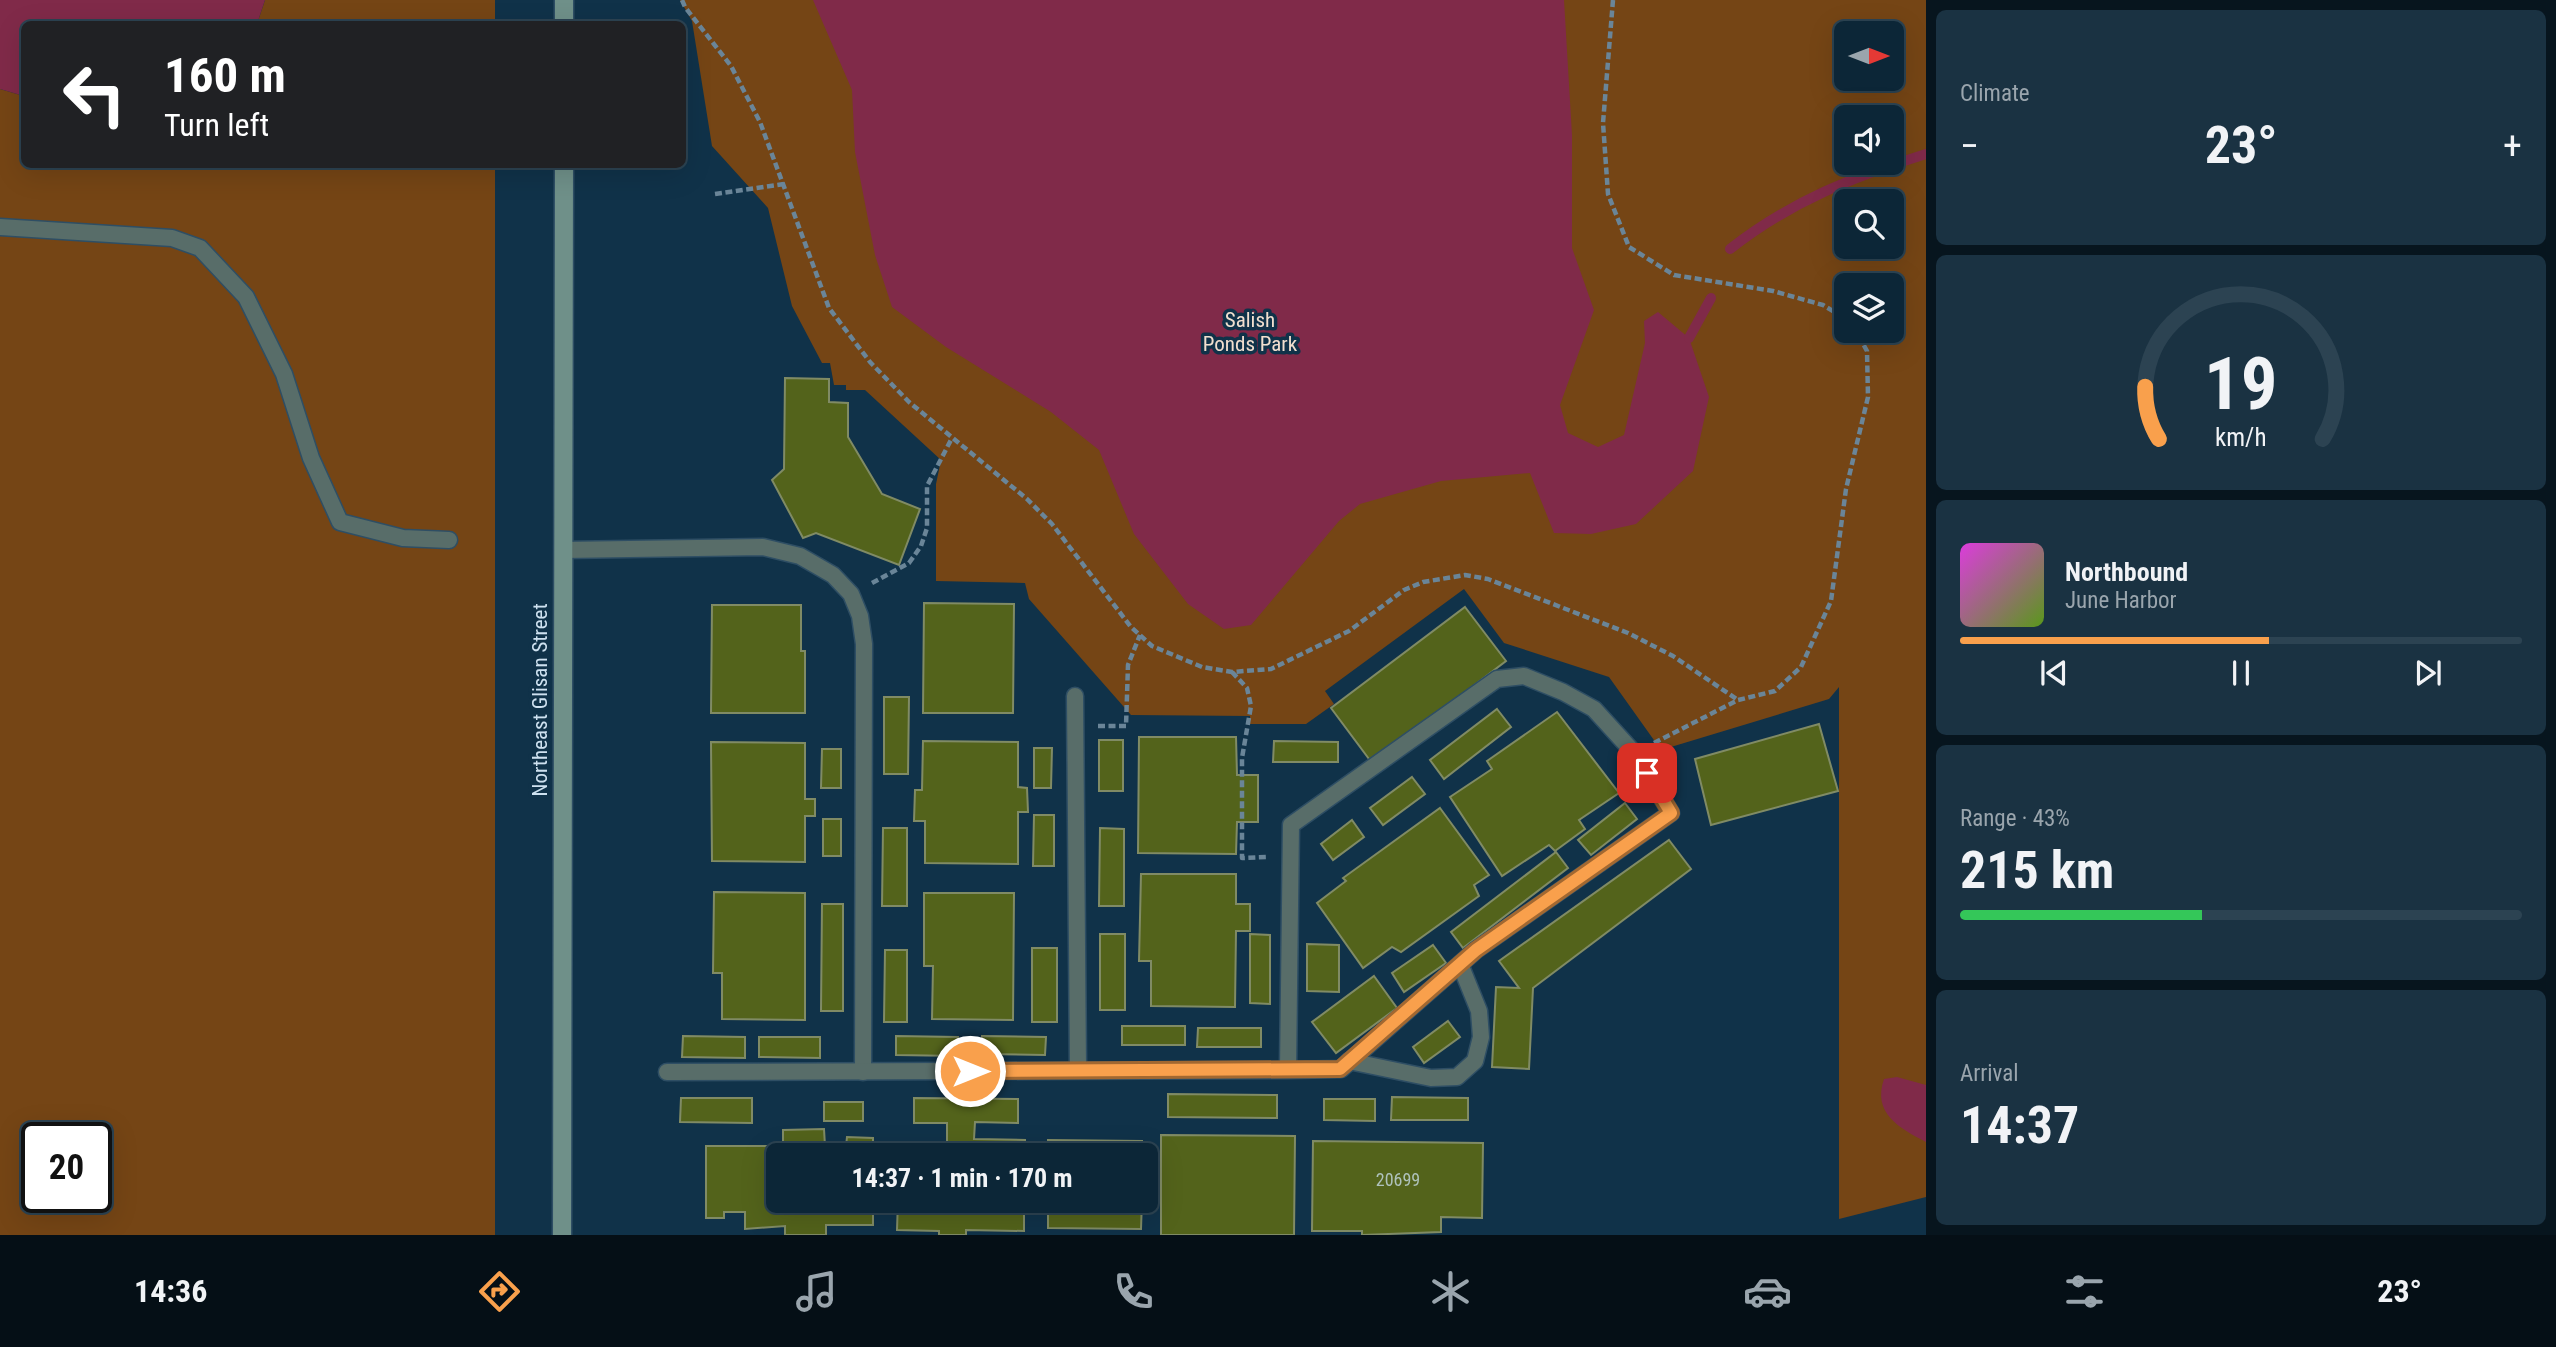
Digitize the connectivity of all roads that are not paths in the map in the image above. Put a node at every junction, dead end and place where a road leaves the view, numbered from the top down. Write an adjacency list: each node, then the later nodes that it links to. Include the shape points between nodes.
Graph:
1 (564, 0): 2 (main road)
2 (564, 21)
3 (564, 168): 6 (main road, Northeast Glisan Street)
4 (0, 227): 5 (lane, via 172,237 200,248 246,297 284,374 311,458 340,522 403,538)
5 (449, 540)
6 (562, 550): 13 (lane, via 763,547 800,556 833,575 851,594 864,644); 14 (main road, Northeast Glisan Street)
7 (1075, 696): 10 (lane)
8 (1460, 964): 9 (lane); 9 (lane, via 1479,1011 1481,1037 1475,1062 1457,1077 1432,1078); 11 (lane, via 1671,813 1634,753 1594,709 1524,676 1497,679 1291,824)
9 (1349, 1062): 11 (lane, via 1340,1069)
10 (1078, 1070): 11 (lane); 13 (lane)
11 (1288, 1070)
12 (667, 1072): 13 (lane)
13 (863, 1072)
14 (562, 1235)

